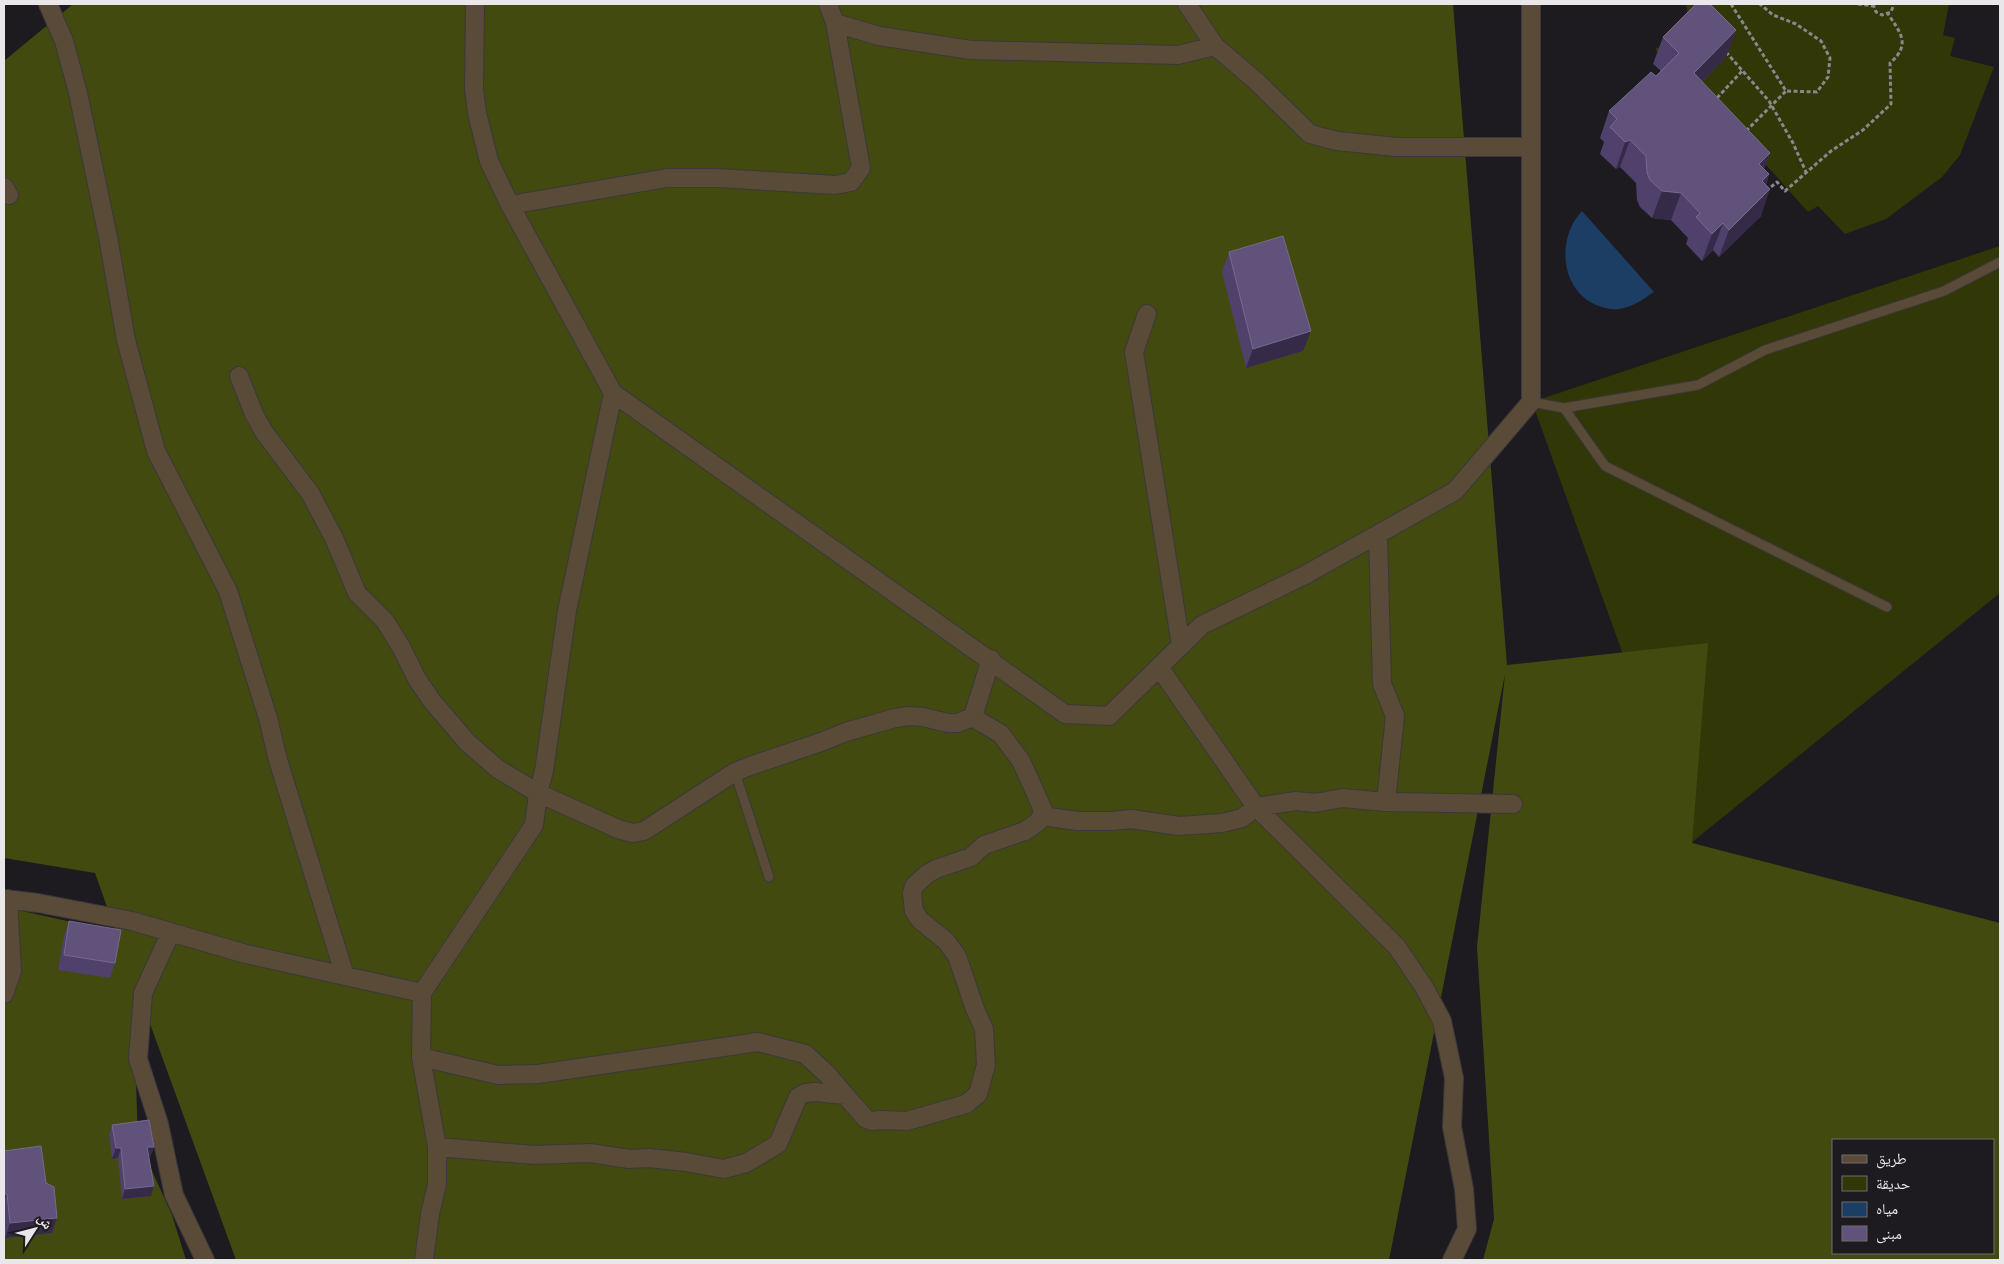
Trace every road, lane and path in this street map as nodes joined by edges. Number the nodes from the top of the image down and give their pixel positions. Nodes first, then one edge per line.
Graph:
1 (48, 4) edge
2 (475, 4) edge
3 (828, 4) edge
4 (1187, 4) edge
5 (1531, 4) edge
6 (1731, 4) edge
7 (1760, 4) edge
8 (1858, 4) edge
9 (1894, 4) edge
10 (1873, 5) edge
11 (1888, 14) junction
12 (835, 23) junction
13 (1216, 46) junction
14 (1724, 50) edge
15 (1743, 70) junction
16 (1786, 91) junction
17 (1717, 98) edge
18 (1771, 104) junction
19 (1744, 134) edge
20 (1531, 146) junction
21 (1806, 172) junction
22 (1762, 194) edge
23 (510, 205) junction
24 (2000, 262) edge
25 (1147, 314) dead end
26 (239, 376) dead end
27 (613, 393) junction
28 (1532, 402) junction
29 (1564, 408) junction
30 (1378, 535) junction
31 (1888, 607) dead end
32 (1182, 645) junction
33 (991, 660) junction
34 (1159, 667) junction
35 (972, 717) junction
36 (735, 772) junction
37 (538, 793) junction
38 (1386, 802) junction
39 (1513, 804) dead end
40 (1256, 807) junction
41 (1041, 816) junction
42 (768, 877) dead end
43 (6, 899) edge
44 (171, 932) junction
45 (345, 976) junction
46 (422, 993) junction
47 (4, 994) edge
48 (421, 1057) junction
49 (845, 1095) junction
50 (436, 1146) junction
51 (205, 1260) edge
52 (424, 1260) edge
53 (1452, 1260) edge

1 - 45 street
2 - 23 street
3 - 12 street
4 - 13 street
5 - 20 street
6 - 16 path
7 - 16 path
8 - 10 path
9 - 11 path
10 - 11 path
11 - 21 path
12 - 13 street
12 - 23 street
13 - 20 street
14 - 15 path
15 - 17 path
15 - 18 path
16 - 18 path
18 - 19 path
18 - 21 path
20 - 28 street
21 - 22 path
23 - 27 street
24 - 29 lane
25 - 32 street
26 - 37 street
27 - 33 street
27 - 37 street
28 - 29 lane
28 - 30 street
29 - 31 lane
30 - 32 street
30 - 38 street
32 - 34 street
33 - 34 street
33 - 35 street
34 - 40 street
35 - 36 street
35 - 41 street
36 - 37 street
36 - 42 lane
37 - 46 street
38 - 39 street
38 - 40 street
40 - 41 street
40 - 53 street
41 - 49 street
43 - 44 street
43 - 47 street
44 - 45 street
44 - 51 street
45 - 46 street
46 - 48 street
48 - 49 street
48 - 50 street
49 - 50 street
50 - 52 street

